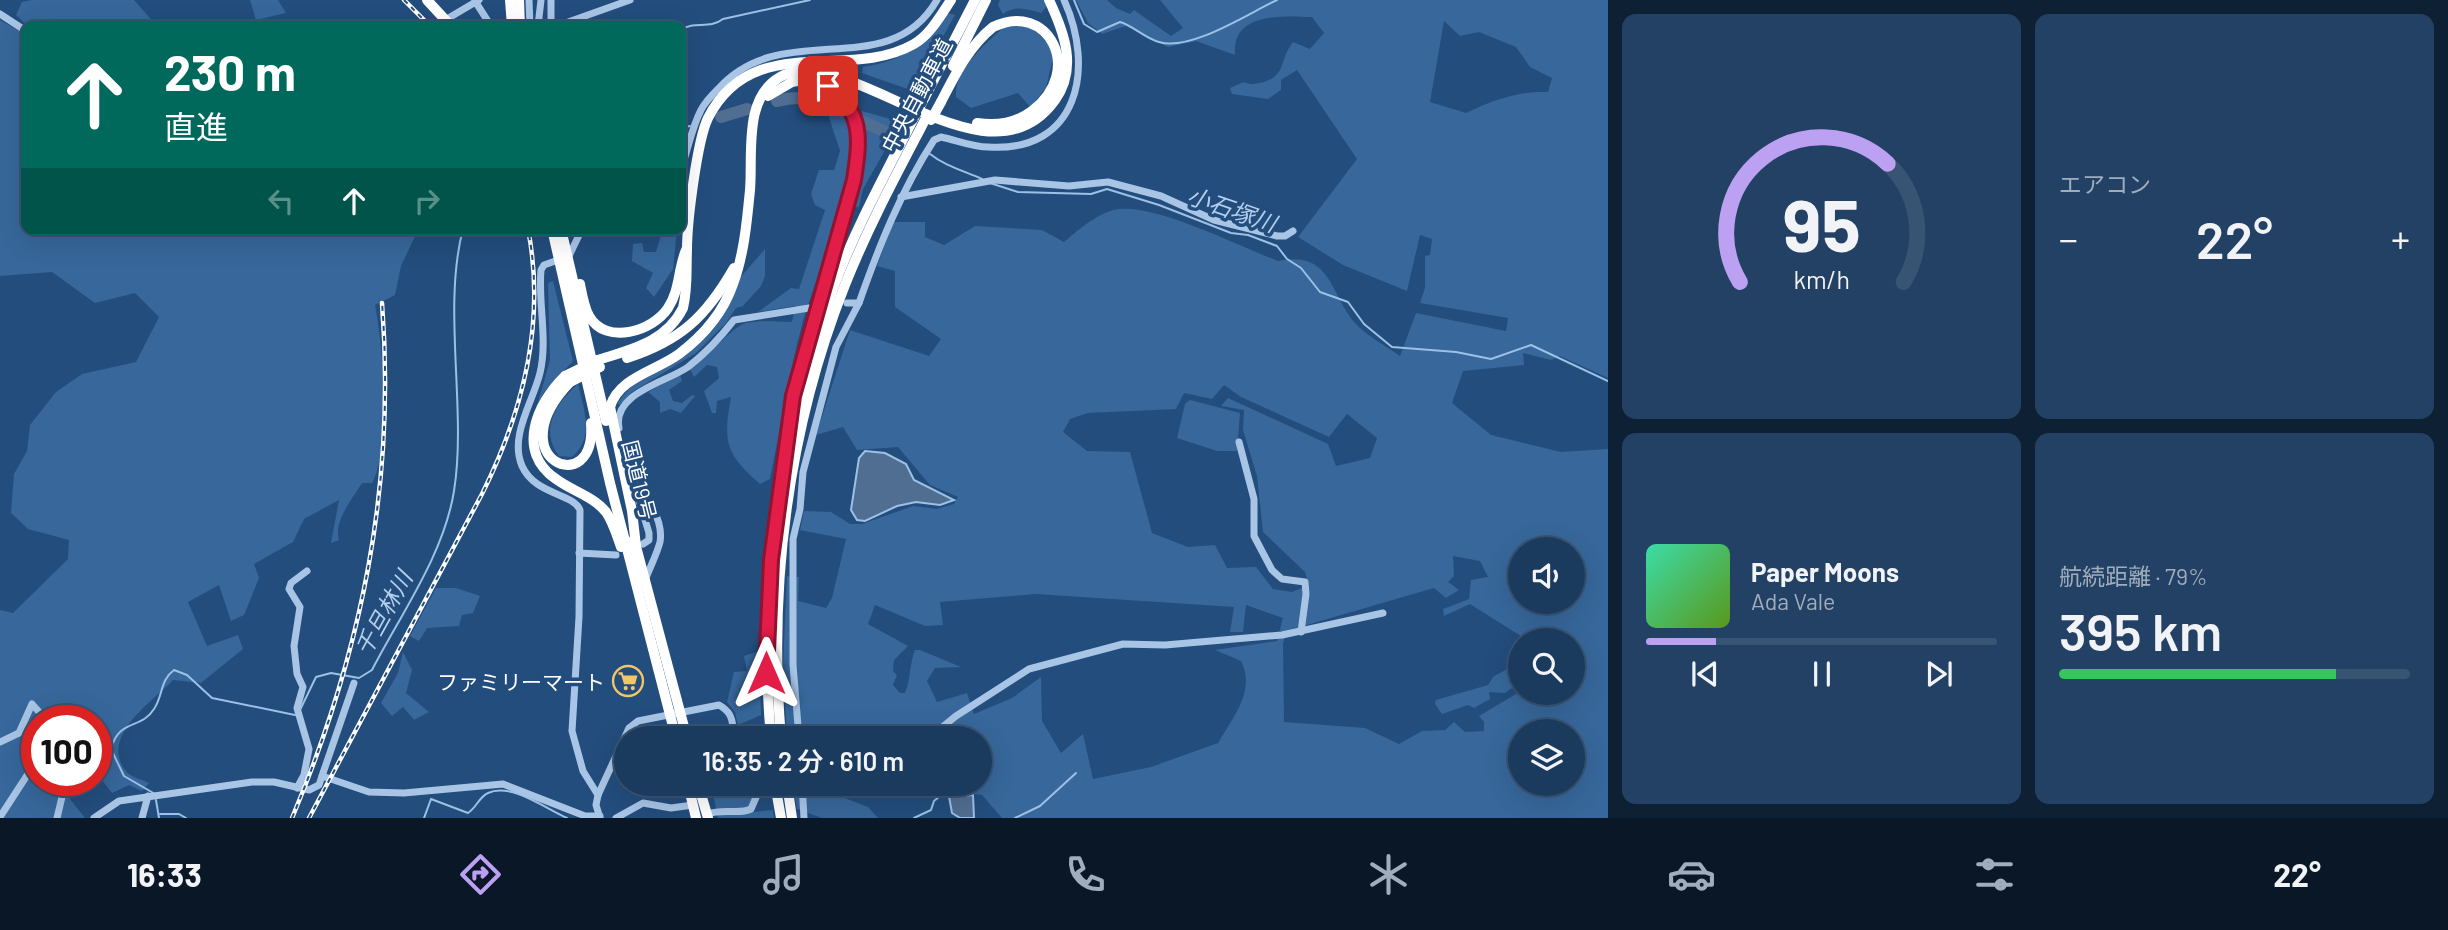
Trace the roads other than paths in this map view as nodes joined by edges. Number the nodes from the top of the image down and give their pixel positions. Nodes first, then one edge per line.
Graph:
1 (427, 0) edge
2 (510, 0) edge
3 (519, 0) edge
4 (529, 0) edge
5 (541, 0) edge
6 (551, 0) edge
7 (630, 0) edge
8 (937, 0) edge
9 (951, 0) edge
10 (975, 0) edge
11 (986, 0) edge
12 (1049, 0) edge
13 (1064, 0) edge
14 (477, 1) edge
15 (0, 14) edge
16 (441, 21) edge
17 (447, 21) edge
18 (488, 21) edge
19 (512, 21) edge
20 (520, 21) edge
21 (530, 21) edge
22 (539, 21) edge
23 (551, 21) edge
24 (571, 21) edge
25 (21, 28) edge
26 (795, 63) junction
27 (934, 100) junction
28 (924, 117) junction
29 (754, 123) junction
30 (686, 154) edge
31 (901, 197) junction
32 (1293, 231) dead end
33 (555, 235) edge
34 (567, 235) edge
35 (575, 235) edge
36 (578, 235) edge
37 (576, 239) junction
38 (687, 248) junction
39 (741, 253) junction
40 (565, 256) junction
41 (566, 292) junction
42 (847, 303) dead end
43 (859, 303) junction
44 (809, 308) dead end
45 (599, 363) junction
46 (567, 379) junction
47 (1239, 442) dead end
48 (788, 446) junction
49 (631, 478) junction
50 (639, 545) junction
51 (579, 554) junction
52 (616, 555) dead end
53 (307, 571) dead end
54 (645, 580) junction
55 (1383, 613) dead end
56 (649, 629) junction
57 (1301, 632) junction
58 (354, 683) dead end
59 (675, 713) junction
60 (676, 726) edge
61 (681, 726) edge
62 (732, 726) edge
63 (771, 726) edge
64 (781, 726) edge
65 (798, 726) edge
66 (944, 726) edge
67 (21, 729) edge
68 (0, 742) edge
69 (322, 776) junction
70 (21, 785) edge
71 (298, 788) junction
72 (598, 795) junction
73 (62, 796) edge
74 (149, 796) junction
75 (691, 796) edge
76 (700, 796) edge
77 (757, 796) edge
78 (777, 796) edge
79 (789, 796) edge
80 (803, 796) edge
81 (693, 805) junction
82 (0, 817) edge
83 (600, 817) edge
84 (704, 817) edge
85 (804, 817) edge
86 (57, 818) edge
87 (94, 818) edge
88 (142, 818) edge
89 (616, 818) edge
90 (781, 818) edge
91 (792, 818) edge

1 - 16 highway
2 - 19 highway
3 - 20 highway
4 - 21 street
5 - 22 street
6 - 23 street
7 - 24 street
8 - 30 street
9 - 26 highway
10 - 27 highway, 中央自動車道
11 - 27 highway, 中央自動車道
12 - 29 highway
13 - 31 street
14 - 17 street
14 - 18 street
15 - 25 street
26 - 27 highway
26 - 38 highway
27 - 28 highway, 中央自動車道
28 - 48 highway, 中央自動車道
28 - 64 highway, 中央自動車道
29 - 39 highway
29 - 48 highway
31 - 32 street
31 - 43 street
33 - 40 highway, 国道19号
34 - 40 highway
35 - 37 street
36 - 37 street
37 - 40 street
38 - 40 highway
38 - 45 highway
39 - 45 highway
39 - 50 highway
40 - 41 highway, 国道19号
40 - 50 highway, 国道19号
40 - 51 street
41 - 46 highway
41 - 56 highway, 国道19号
42 - 43 street
43 - 65 street
44 - 49 street
45 - 46 highway, bridge
46 - 56 highway
47 - 57 street
48 - 63 highway, 中央自動車道
49 - 50 street
49 - 54 street
50 - 54 highway, 国道19号
51 - 52 street
51 - 72 street
53 - 71 street
54 - 59 highway, 国道19号
55 - 57 street
56 - 59 highway, 国道19号
57 - 66 street
58 - 69 street
59 - 60 highway, 国道19号
59 - 61 highway, 国道19号
59 - 62 street
59 - 72 street
67 - 68 street
69 - 71 street
69 - 83 street
70 - 82 street
71 - 74 street
72 - 83 street
73 - 86 street
74 - 87 street
74 - 88 street
75 - 81 highway
76 - 84 highway
77 - 84 street
78 - 90 highway
79 - 91 highway
80 - 85 street
81 - 84 highway
81 - 89 street

